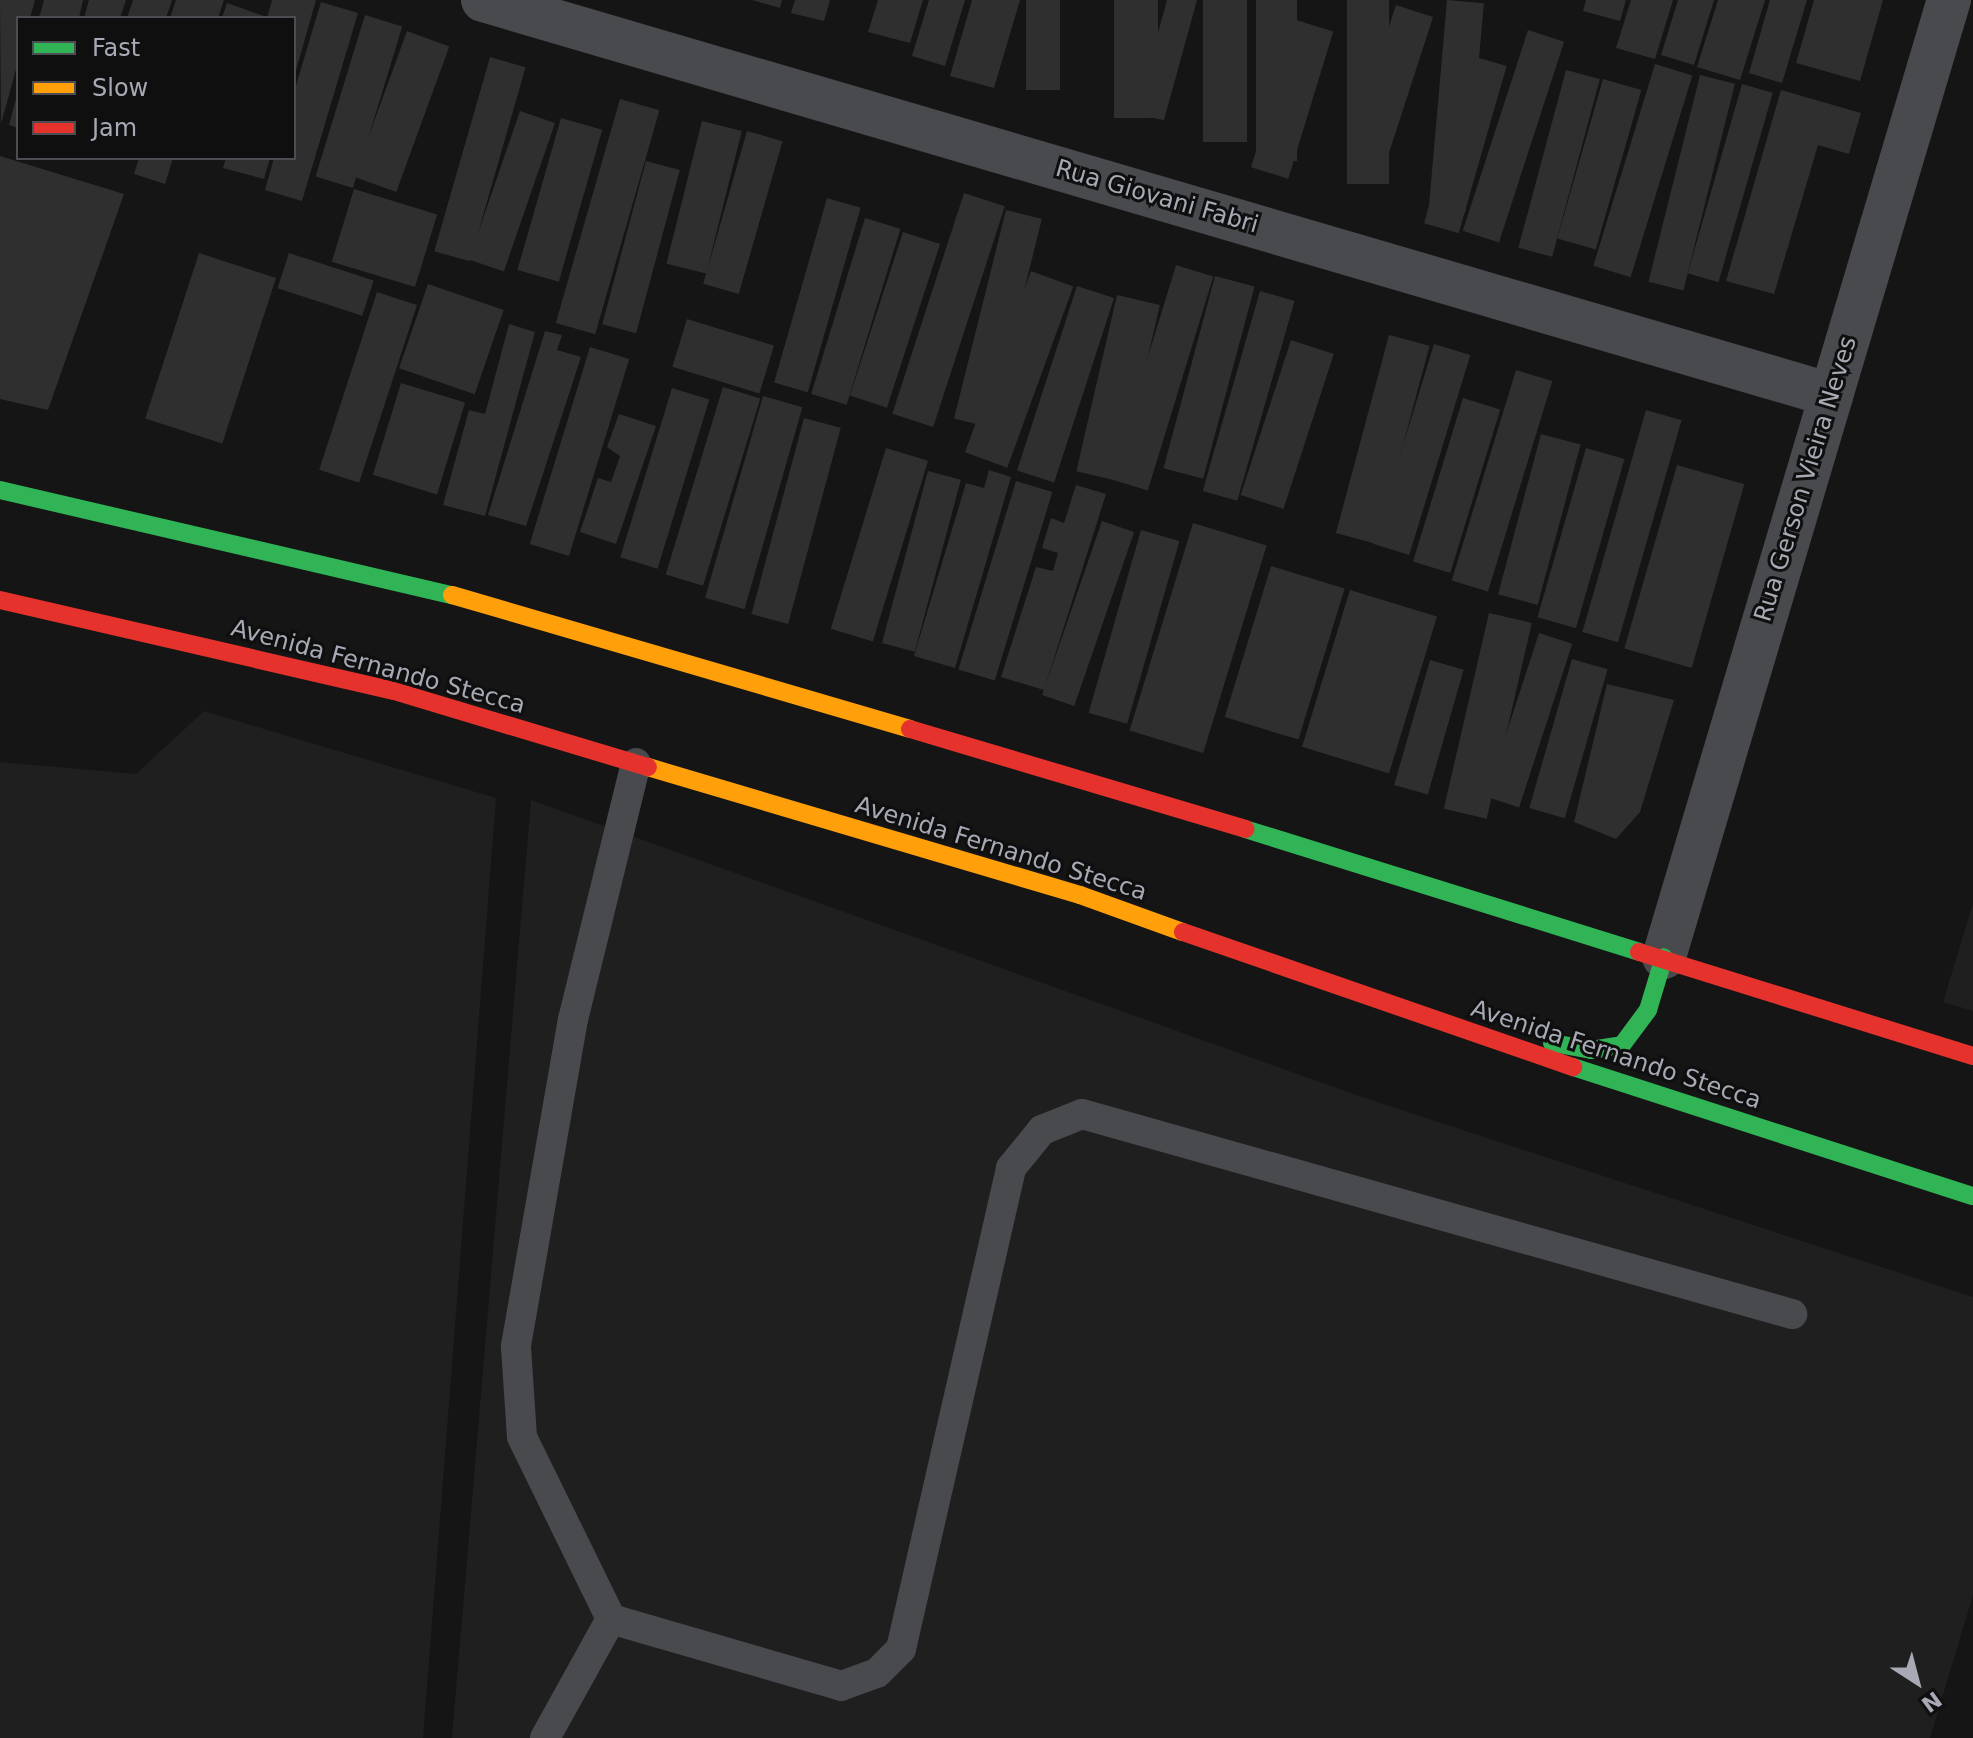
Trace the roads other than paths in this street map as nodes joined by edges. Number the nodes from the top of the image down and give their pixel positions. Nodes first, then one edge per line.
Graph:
1 (483, 0) edge
2 (1949, 0) edge
3 (1831, 395) junction
4 (0, 490) edge
5 (0, 600) edge
6 (636, 763) junction
7 (1664, 957) junction
8 (1412, 1015) junction
9 (1973, 1056) edge
10 (1973, 1196) edge
11 (1792, 1314) dead end
12 (611, 1619) junction
13 (545, 1738) edge

1 - 3 street, Rua Giovani Fabri
2 - 3 street, Rua Gerson Vieira Neves
3 - 7 street, Rua Gerson Vieira Neves
4 - 7 main road
5 - 6 main road, Avenida Fernando Stecca
6 - 8 main road, Avenida Fernando Stecca
6 - 12 lane
7 - 8 main road
7 - 9 main road
8 - 10 main road, Avenida Fernando Stecca
11 - 12 lane
12 - 13 lane

